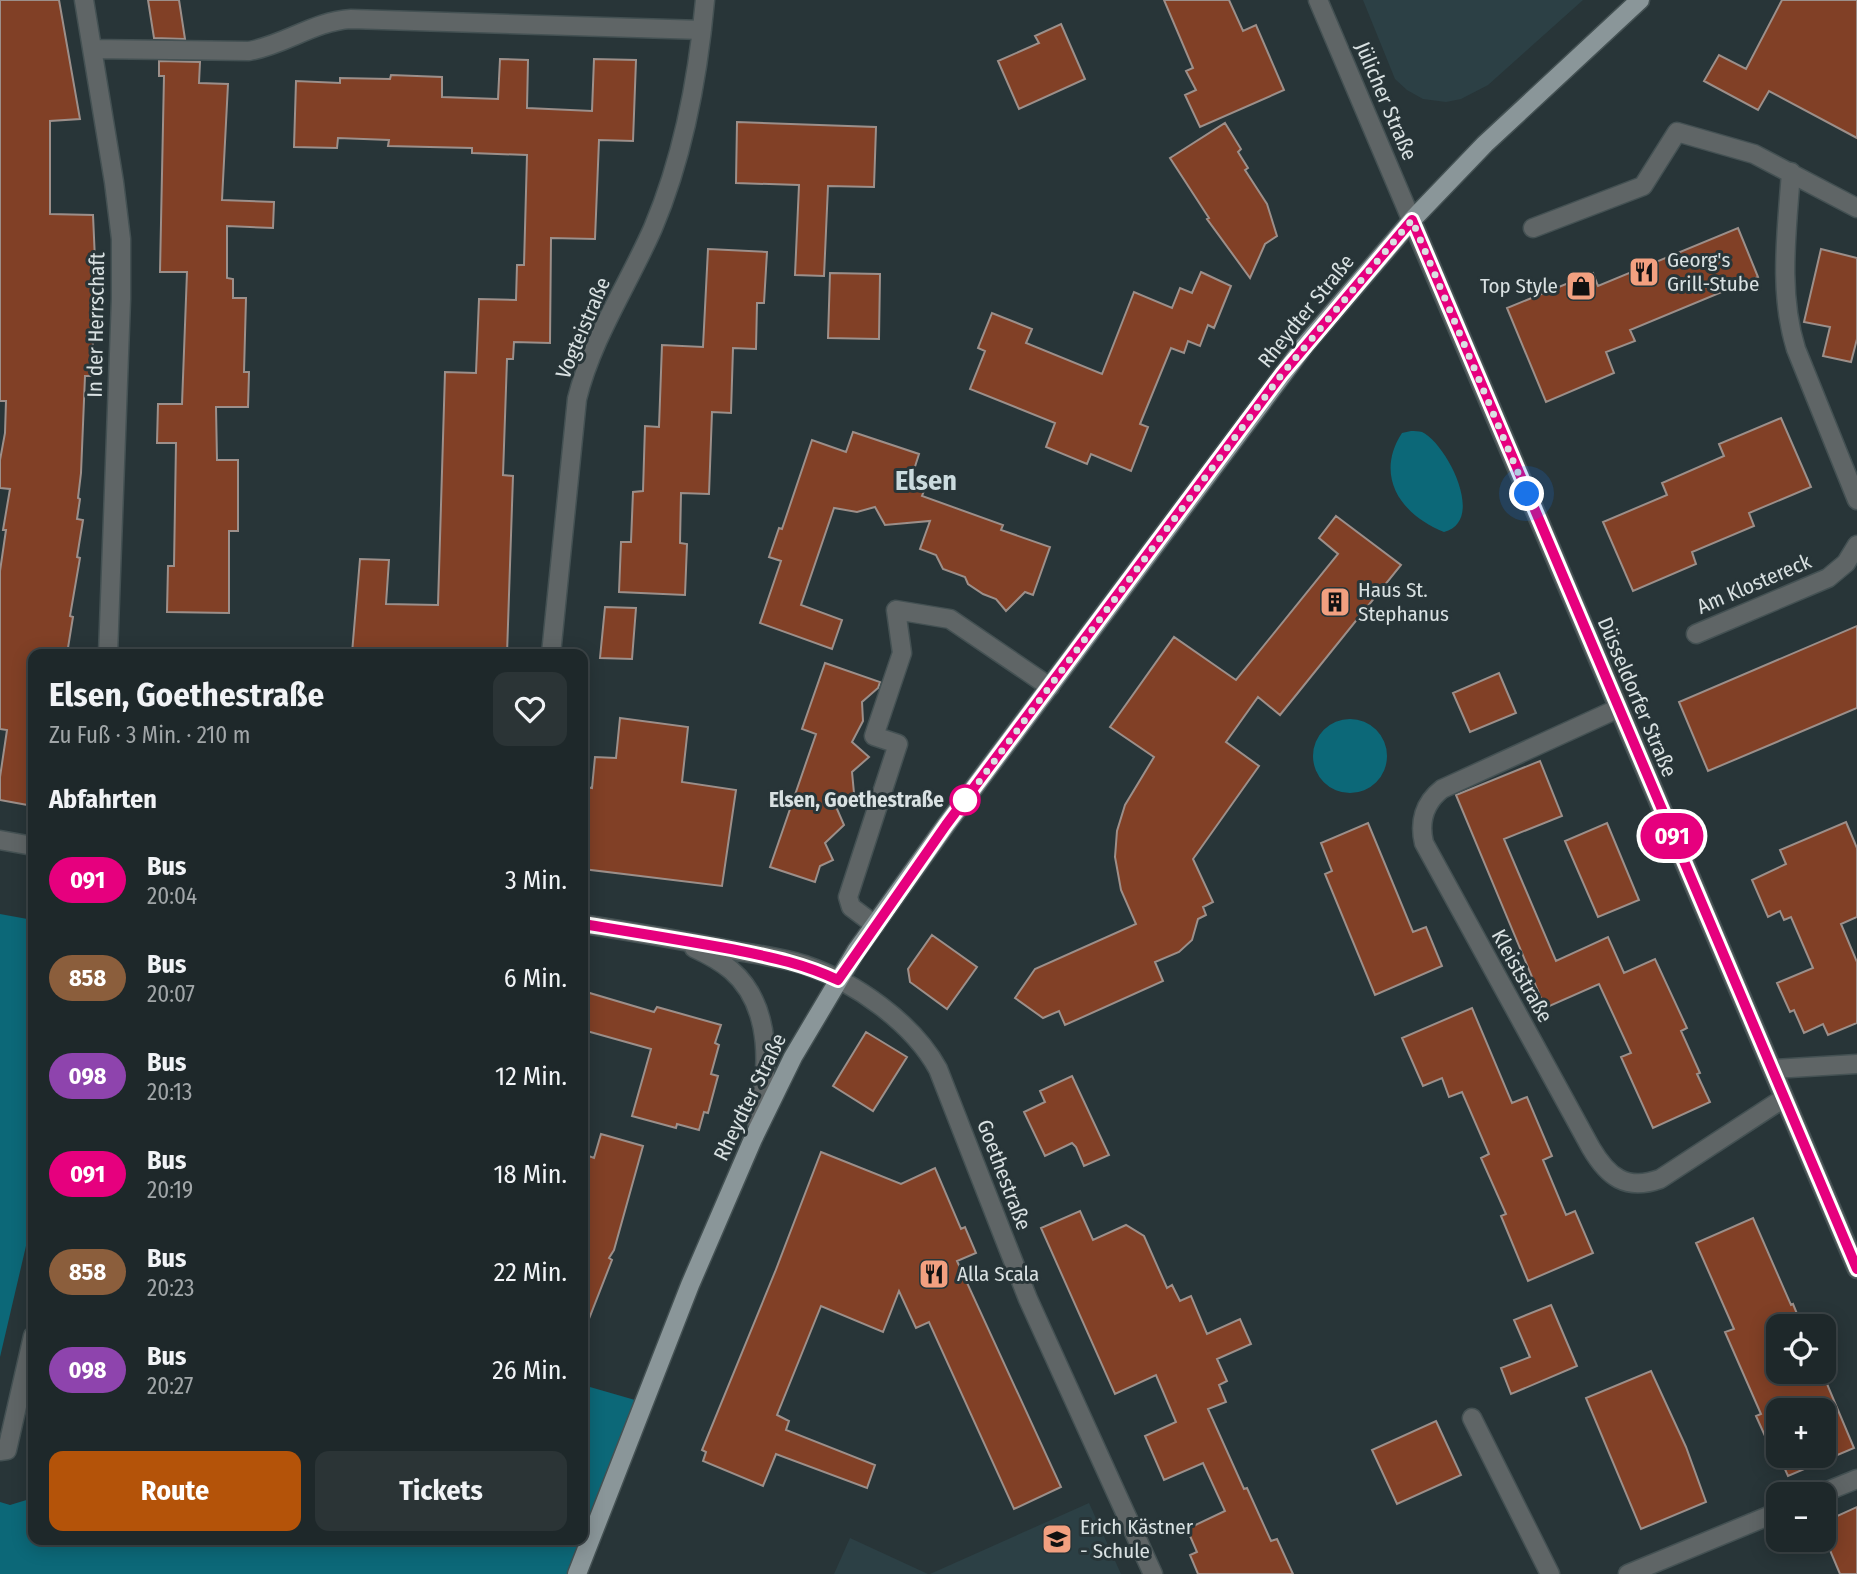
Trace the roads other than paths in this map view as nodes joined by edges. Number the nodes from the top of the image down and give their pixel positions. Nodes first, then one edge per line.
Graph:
1 (84, 0) edge
2 (705, 0) edge
3 (1318, 0) edge
4 (1640, 0) edge
5 (702, 30) junction
6 (92, 49) junction
7 (1791, 172) junction
8 (1857, 208) edge
9 (1412, 220) junction
10 (1533, 229) dead end
11 (1857, 500) edge
12 (1857, 545) edge
13 (1696, 634) dead end
14 (108, 649) edge
15 (551, 649) edge
16 (1050, 687) junction
17 (1617, 709) junction
18 (0, 841) edge
19 (28, 845) edge
20 (588, 925) edge
21 (875, 925) junction
22 (679, 939) junction
23 (838, 980) junction
24 (1857, 1064) edge
25 (1772, 1069) junction
26 (1784, 1098) junction
27 (753, 1139) junction
28 (1857, 1269) edge
29 (28, 1356) edge
30 (1472, 1418) dead end
31 (4, 1450) edge
32 (1857, 1479) edge
33 (1836, 1488) edge
34 (1766, 1517) edge
35 (577, 1574) edge
36 (1153, 1574) edge
37 (1550, 1574) edge
38 (1628, 1574) edge

1 - 6 street, In der Herrschaft
2 - 5 street, Vogteistraße
3 - 9 street, Jülicher Straße
4 - 9 main road, Rheydter Straße
5 - 6 street
5 - 15 street, Vogteistraße
6 - 14 street, In der Herrschaft
7 - 8 street
7 - 10 street
7 - 11 street
9 - 16 main road, Rheydter Straße
9 - 17 street, Düsseldorfer Straße
12 - 13 street, Am Klostereck
16 - 21 main road, Rheydter Straße
16 - 21 street
17 - 25 street, Düsseldorfer Straße
17 - 26 street, Kleiststraße
18 - 19 street
20 - 22 street, Goethestraße
21 - 23 main road, Rheydter Straße
22 - 23 street, Goethestraße
22 - 27 street
23 - 27 main road, Rheydter Straße
23 - 36 street, Goethestraße
24 - 25 street
25 - 26 street, Düsseldorfer Straße
26 - 28 street, Düsseldorfer Straße
27 - 35 main road, Rheydter Straße
29 - 31 street
30 - 37 street
32 - 33 street
34 - 38 street

